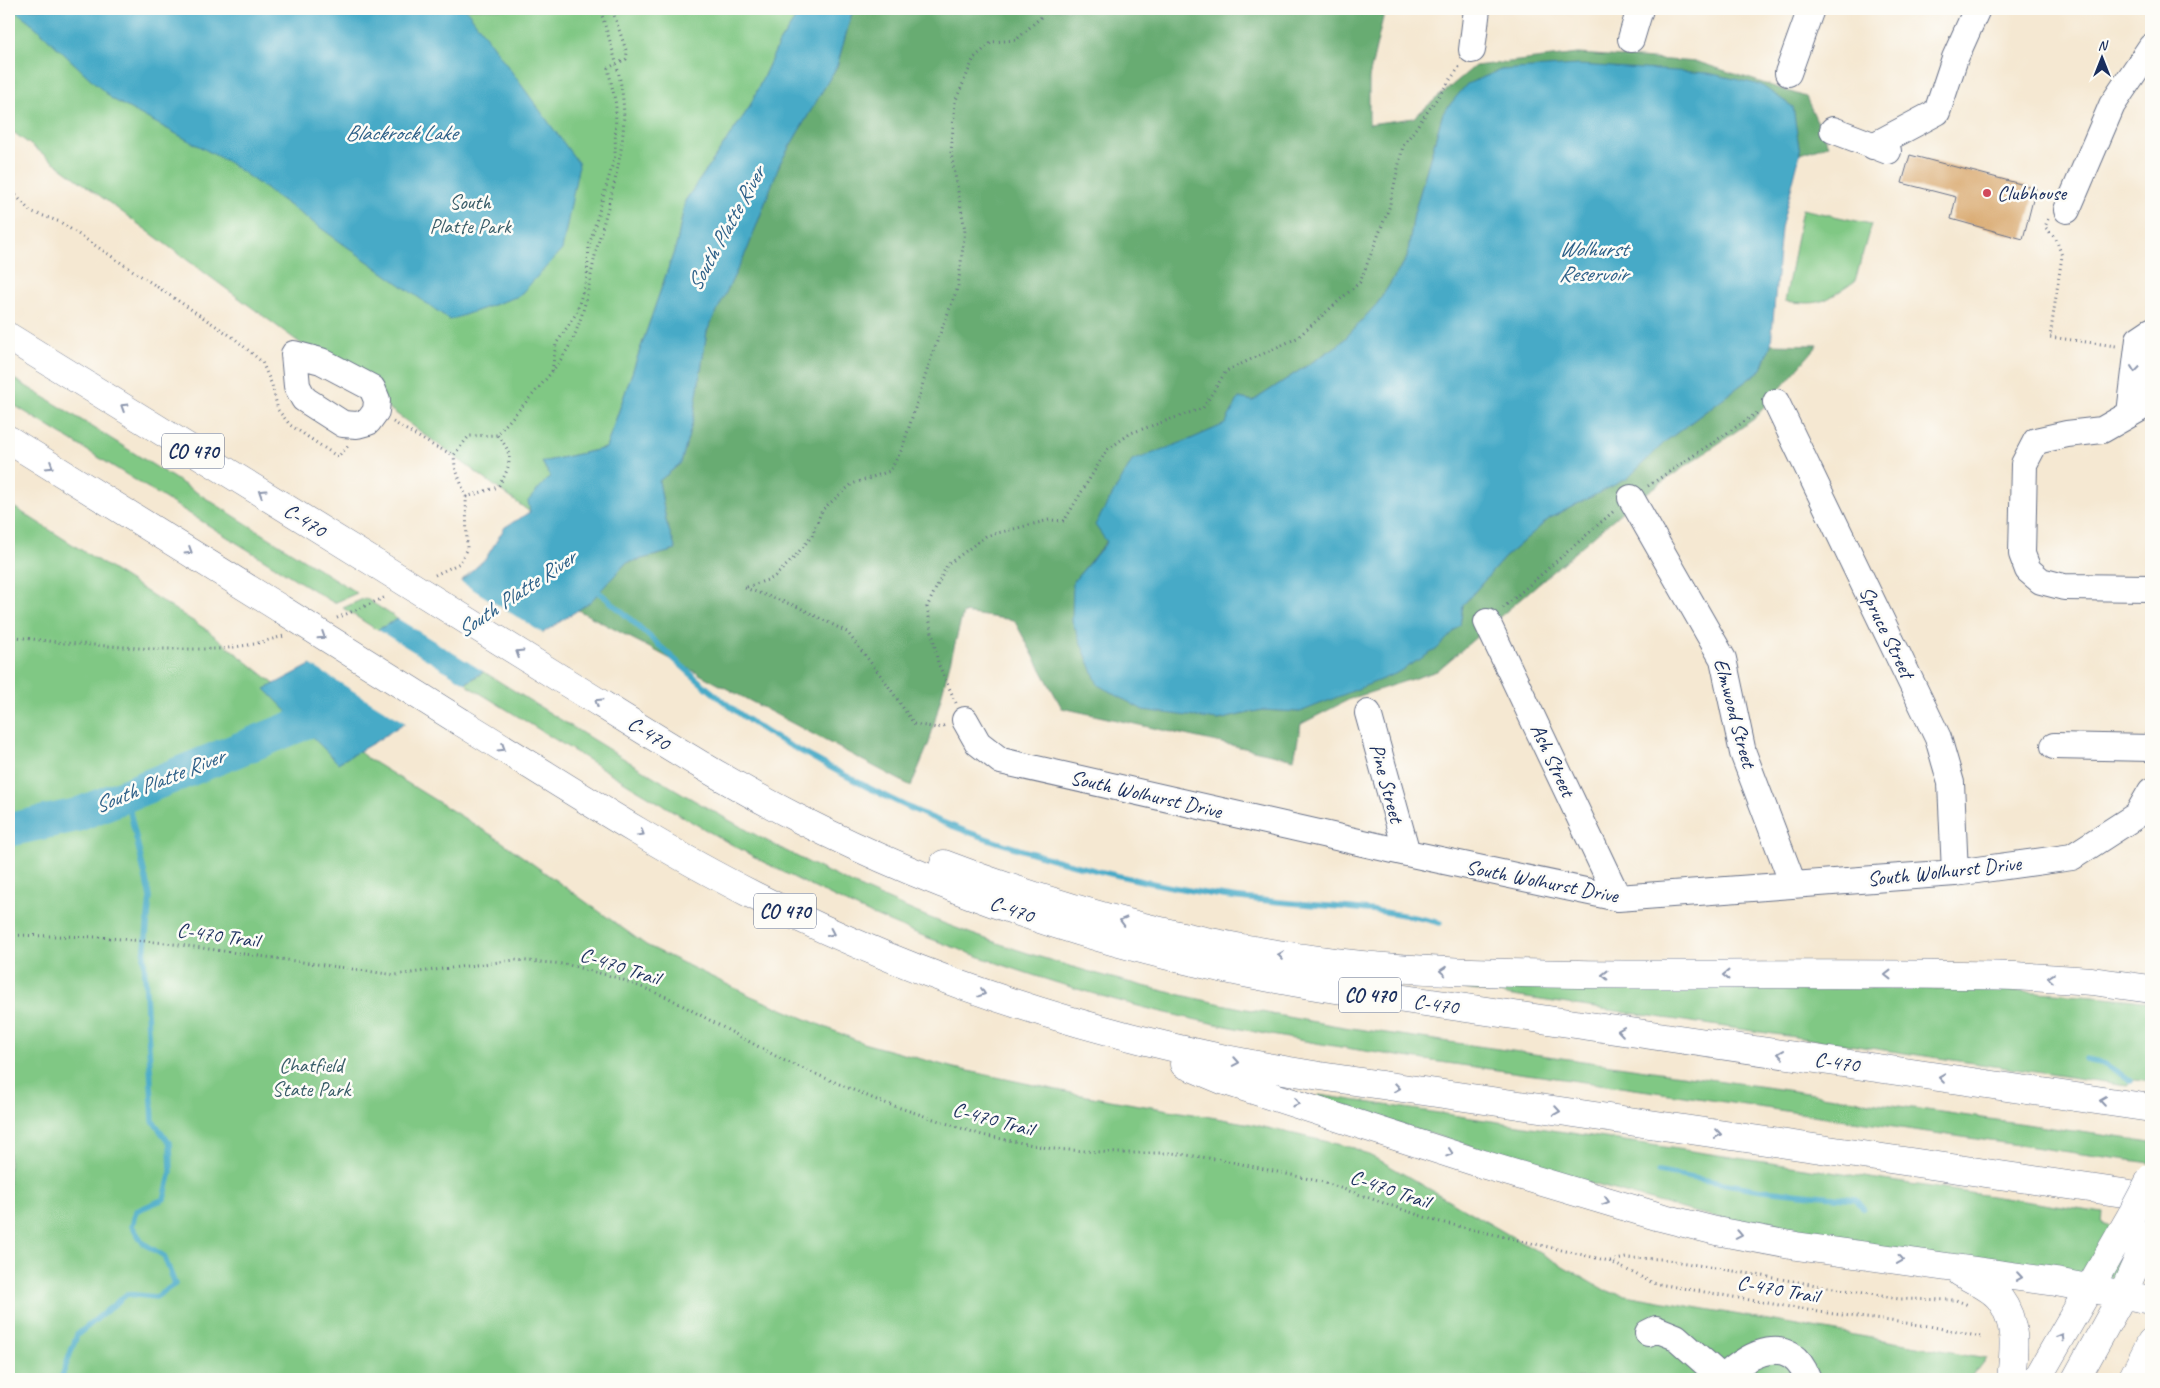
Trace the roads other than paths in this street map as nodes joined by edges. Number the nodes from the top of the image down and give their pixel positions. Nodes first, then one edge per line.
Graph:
1 (1477, 9) edge
2 (1640, 9) edge
3 (1811, 9) edge
4 (1977, 9) edge
5 (1631, 39) dead end
6 (2151, 46) edge
7 (1472, 50) road end
8 (1788, 72) dead end
9 (1833, 130) dead end
10 (2067, 210) road end
11 (9, 337) edge
12 (2144, 340) edge
13 (1776, 402) dead end
14 (2140, 408) edge
15 (9, 440) edge
16 (1632, 498) dead end
17 (2151, 588) edge
18 (1488, 622) dead end
19 (1368, 713) dead end
20 (964, 720) road end
21 (634, 724) junction
22 (2054, 746) dead end
23 (2151, 748) edge
24 (2151, 791) edge
25 (1407, 853) junction
26 (1955, 873) junction
27 (1793, 884) junction
28 (1618, 898) junction
29 (2150, 988) edge
30 (1138, 1039) junction
31 (2151, 1108) edge
32 (2151, 1178) edge
33 (2145, 1214) edge
34 (1954, 1268) junction
35 (2089, 1289) junction
36 (2122, 1296) junction
37 (2151, 1300) edge
38 (1648, 1333) dead end
39 (2151, 1342) edge
40 (1723, 1379) edge
41 (1808, 1379) edge
42 (2011, 1379) edge
43 (2037, 1379) edge
44 (2076, 1379) edge
45 (2132, 1379) edge

1 - 7 street
2 - 5 street
3 - 8 street
4 - 9 street
6 - 10 street
21 -> 11 highway, C-470 / CO 470, bridge
12 -> 14 street
13 - 26 street, Spruce Street
14 - 17 street
15 -> 30 highway, CO 470, bridge
16 - 27 street, Elmwood Street
18 - 28 street, Ash Street
19 - 25 street, Pine Street
20 - 25 street, South Wolhurst Drive
29 -> 21 highway
31 -> 21 highway, C-470 / CO 470
22 - 23 street
24 - 26 street, South Wolhurst Drive
25 - 28 street, South Wolhurst Drive
26 - 27 street, South Wolhurst Drive
27 - 28 street, South Wolhurst Drive
30 -> 33 highway, CO 470
30 -> 34 highway
32 - 33 highway, bridge
33 - 35 highway
33 - 36 highway
34 -> 35 highway
34 - 42 highway
35 - 36 highway
43 -> 35 highway
36 - 37 highway
36 - 44 highway
38 - 40 street
39 - 45 highway
40 - 41 street

